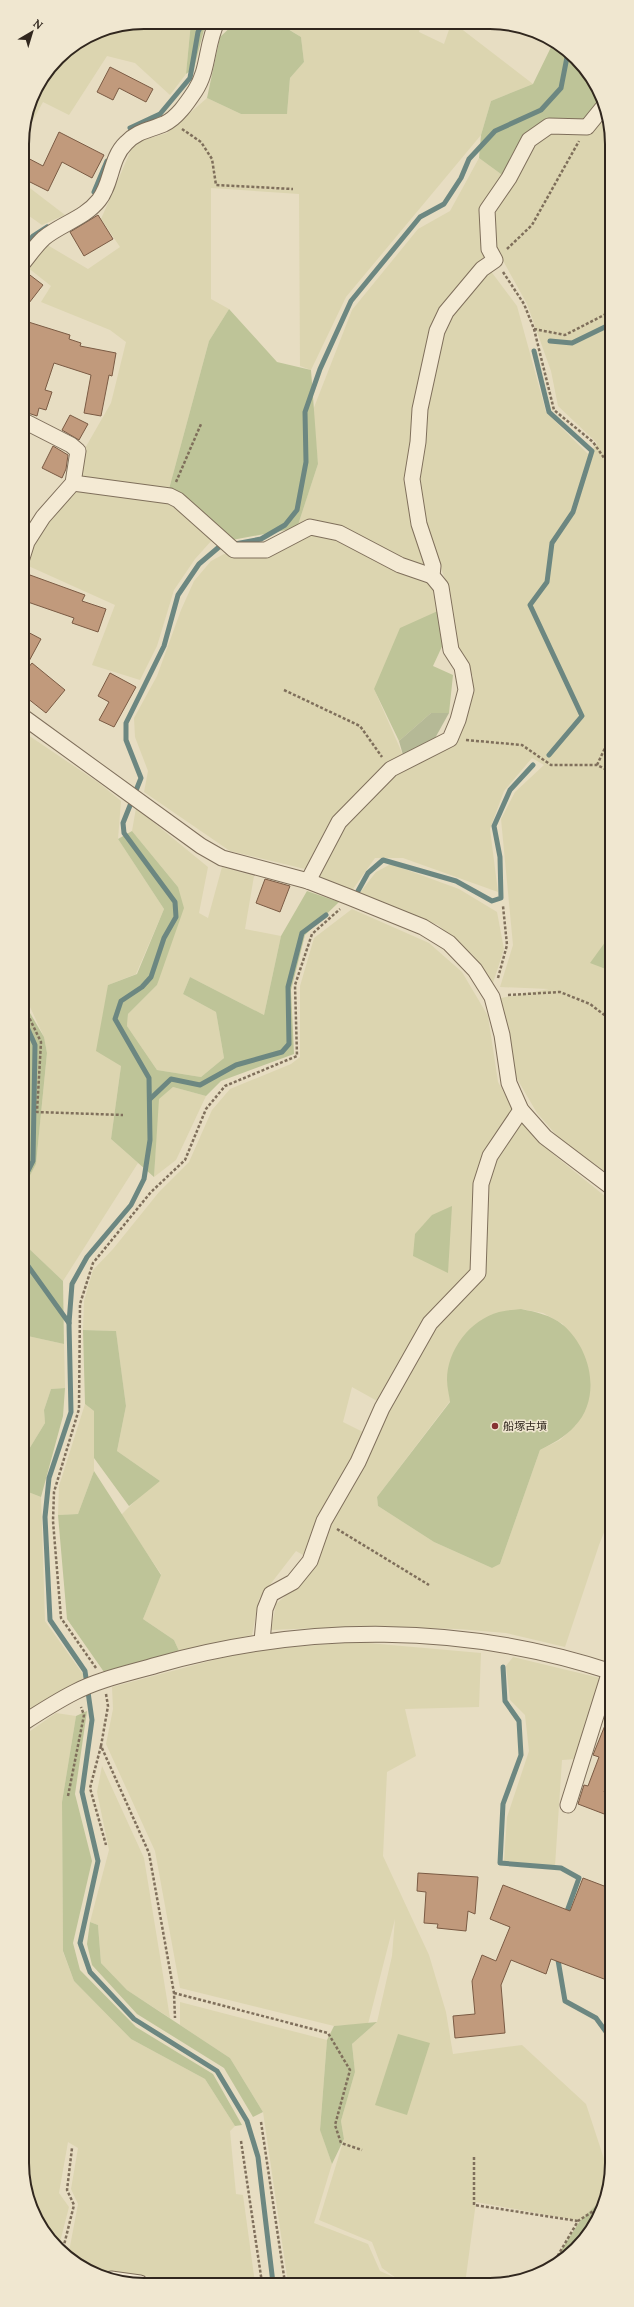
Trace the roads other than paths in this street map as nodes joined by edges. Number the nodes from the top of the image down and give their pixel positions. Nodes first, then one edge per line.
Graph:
1 (214, 29) edge
2 (600, 111) edge
3 (29, 256) edge
4 (29, 424) edge
5 (73, 482) junction
6 (29, 539) edge
7 (432, 576) junction
8 (29, 721) edge
9 (308, 881) junction
10 (521, 1110) junction
11 (605, 1182) edge
12 (262, 1641) junction
13 (605, 1669) edge
14 (605, 1690) edge
15 (29, 1720) edge
16 (568, 1805) dead end

1 - 3 street
2 - 7 street
4 - 5 street
5 - 6 street
5 - 7 street
7 - 9 street
8 - 9 street
9 - 10 street
10 - 11 street
10 - 12 street
12 - 13 street
12 - 15 street
14 - 16 street

